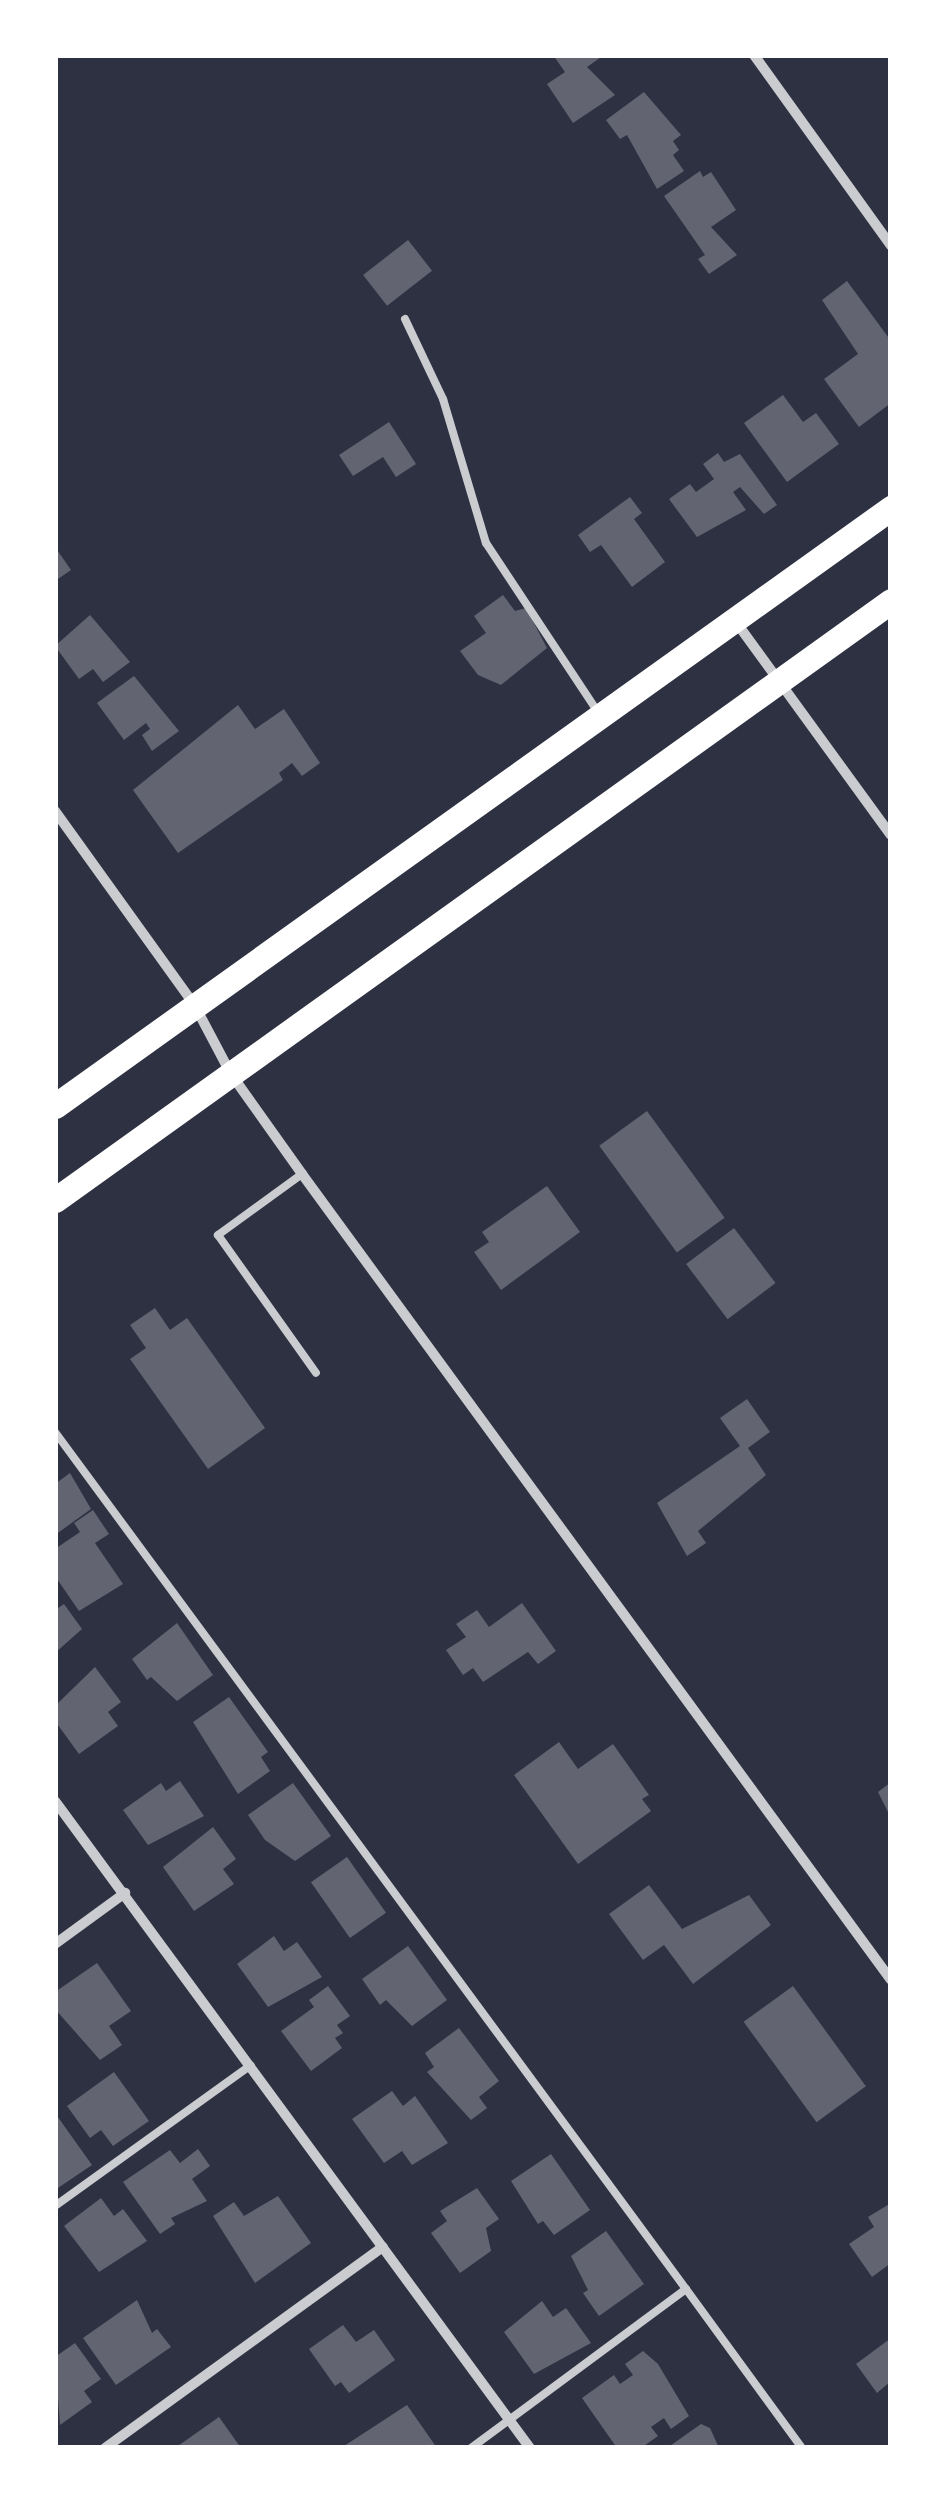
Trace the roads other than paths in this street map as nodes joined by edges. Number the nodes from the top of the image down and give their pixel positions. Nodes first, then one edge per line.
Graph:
1 (754, 55) edge
2 (891, 246) edge
3 (405, 320) dead end
4 (891, 508) edge
5 (891, 601) edge
6 (734, 620) junction
7 (779, 682) junction
8 (600, 716) junction
9 (55, 811) edge
10 (891, 835) edge
11 (196, 1006) junction
12 (231, 1074) junction
13 (55, 1106) edge
14 (302, 1174) junction
15 (55, 1200) edge
16 (316, 1373) dead end
17 (55, 1432) edge
18 (55, 1801) edge
19 (125, 1893) junction
20 (55, 1944) edge
21 (891, 1980) edge
22 (251, 2064) junction
23 (55, 2206) edge
24 (383, 2247) junction
25 (686, 2288) junction
26 (510, 2420) junction
27 (105, 2448) edge
28 (471, 2448) edge
29 (530, 2448) edge
30 (802, 2448) edge

1 - 2 street
3 - 8 lane
4 - 6 main road
5 - 7 main road
6 - 7 street
6 - 8 main road
7 - 10 street
7 - 12 main road
8 - 11 main road
9 - 11 street
11 - 12 street
11 - 13 main road
12 - 14 street
12 - 15 main road
14 - 16 lane
14 - 21 street
17 - 25 lane
18 - 19 street
19 - 20 street
19 - 22 street
22 - 23 lane
22 - 24 street
24 - 26 street
24 - 27 street
25 - 26 lane
25 - 30 lane
26 - 28 lane
26 - 29 street

